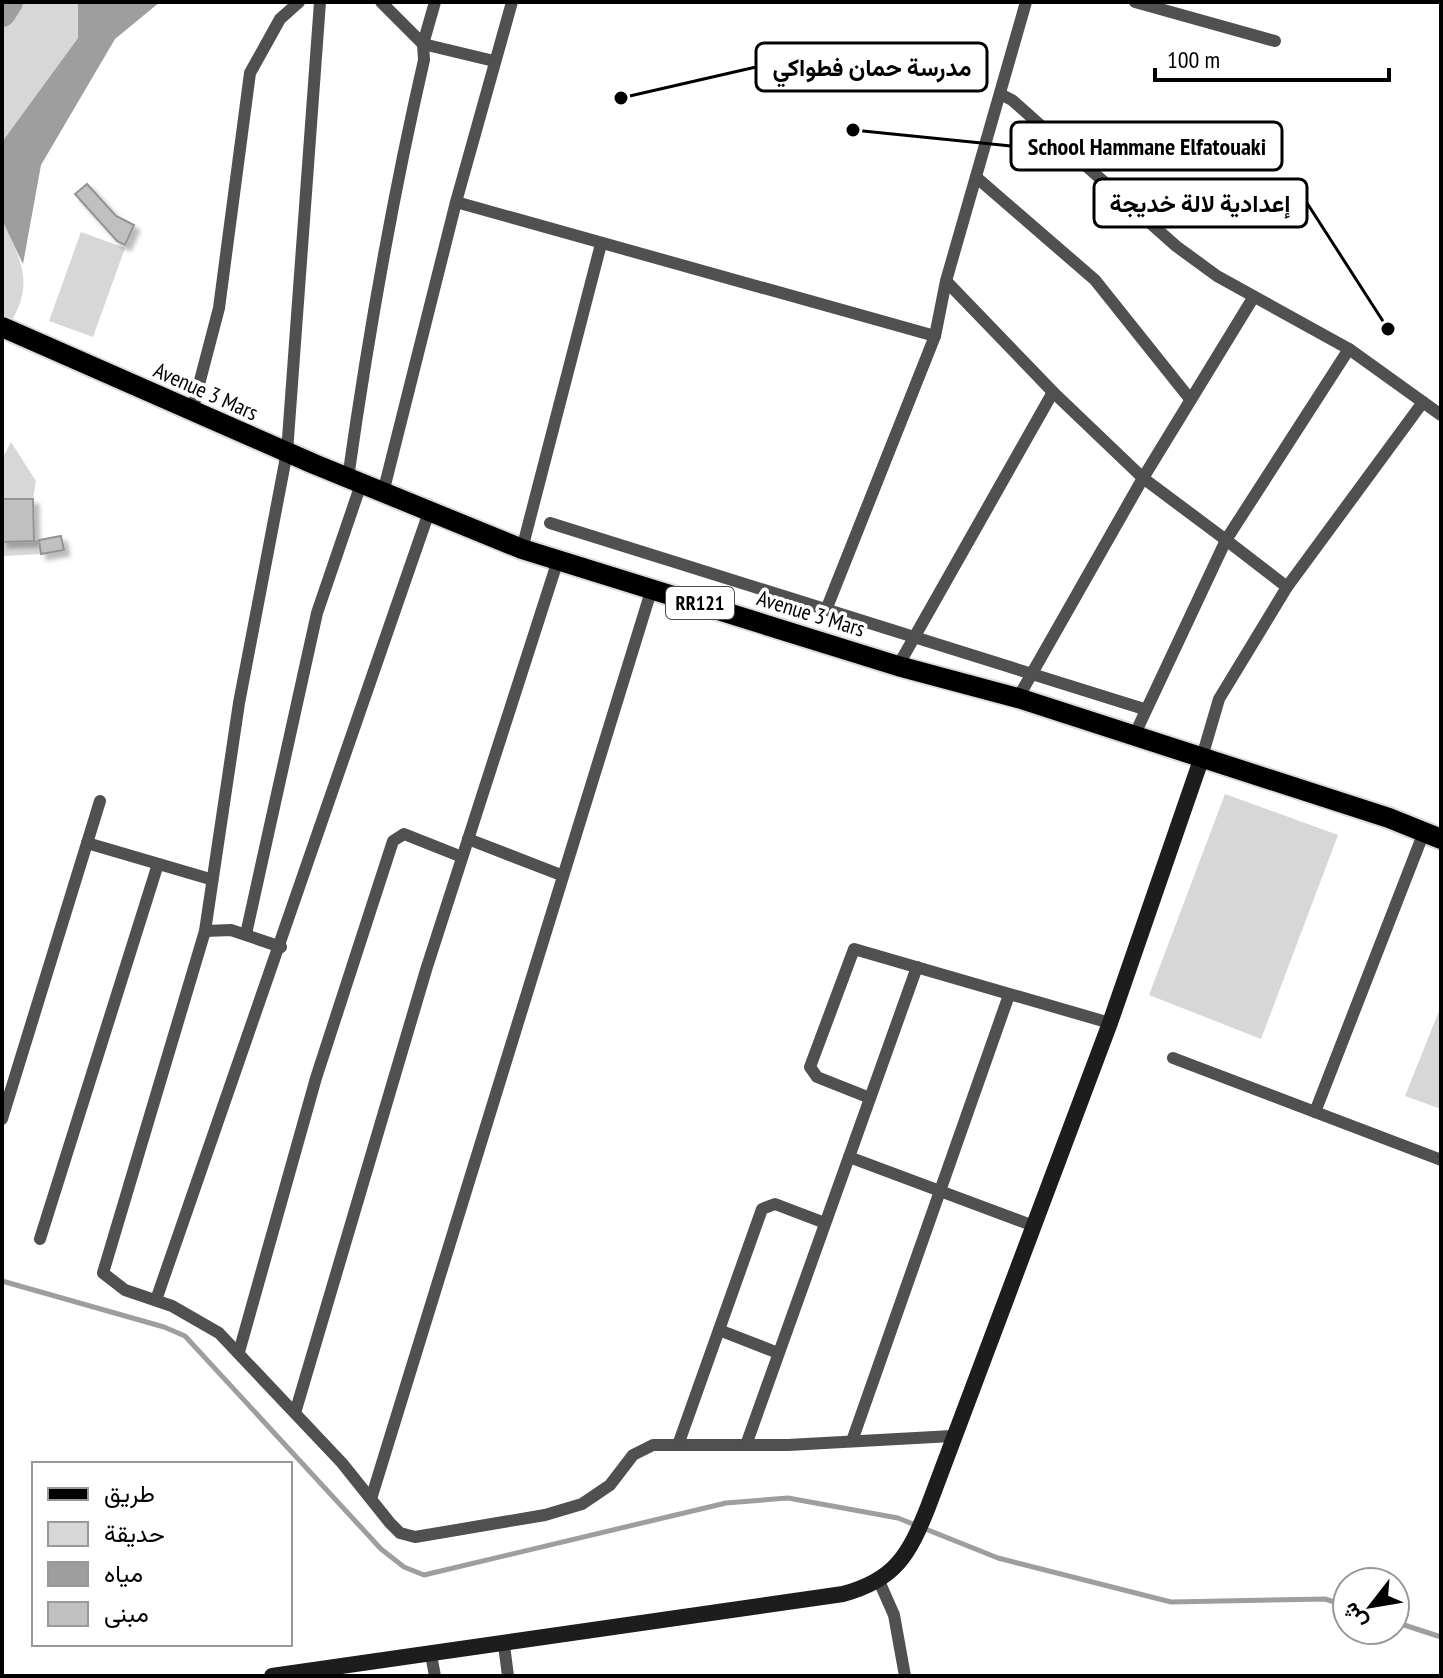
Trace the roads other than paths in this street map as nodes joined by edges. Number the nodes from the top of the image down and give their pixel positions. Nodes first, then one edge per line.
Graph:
1 (299, 2) edge
2 (320, 2) edge
3 (381, 2) edge
4 (435, 2) edge
5 (512, 2) edge
6 (1026, 2) edge
7 (1135, 2) edge
8 (1275, 41) dead end
9 (423, 44) junction
10 (494, 61) junction
11 (1000, 94) junction
12 (976, 177) junction
13 (456, 202) junction
14 (601, 244) junction
15 (946, 281) junction
16 (1253, 298) junction
17 (2, 327) edge
18 (935, 336) junction
19 (1349, 349) junction
20 (1053, 392) junction
21 (1190, 399) junction
22 (1423, 402) junction
23 (192, 411) junction
24 (1441, 415) edge
25 (287, 452) junction
26 (1143, 478) junction
27 (355, 481) junction
28 (383, 493) junction
29 (429, 512) junction
30 (550, 523) dead end
31 (1226, 540) junction
32 (522, 549) junction
33 (558, 560) junction
34 (1287, 587) junction
35 (652, 588) junction
36 (826, 610) junction
37 (916, 637) junction
38 (898, 666) junction
39 (1030, 672) junction
40 (1018, 698) junction
41 (1144, 709) junction
42 (1134, 736) junction
43 (1202, 757) junction
44 (100, 801) dead end
45 (1433, 836) edge
46 (468, 839) junction
47 (87, 843) junction
48 (462, 857) junction
49 (158, 864) junction
50 (561, 875) junction
51 (210, 879) junction
52 (205, 931) junction
53 (246, 934) junction
54 (281, 947) junction
55 (917, 967) junction
56 (1009, 995) junction
57 (1110, 1023) junction
58 (1173, 1058) dead end
59 (870, 1098) junction
60 (1315, 1112) junction
61 (2, 1119) edge
62 (849, 1157) junction
63 (1441, 1160) edge
64 (939, 1193) junction
65 (825, 1223) junction
66 (1034, 1226) junction
67 (40, 1239) dead end
68 (156, 1300) junction
69 (719, 1330) junction
70 (239, 1352) junction
71 (778, 1353) junction
72 (295, 1413) junction
73 (952, 1436) junction
74 (852, 1441) junction
75 (678, 1445) junction
76 (746, 1445) junction
77 (371, 1499) junction
78 (879, 1581) junction
79 (504, 1645) junction
80 (431, 1655) junction
81 (375, 1670) edge
82 (276, 1676) edge
83 (435, 1676) edge
84 (508, 1676) edge
85 (905, 1676) edge

1 - 23 street
2 - 25 street
3 - 9 street
4 - 9 street
5 - 10 street
6 - 11 street
7 - 8 street
9 - 10 street
9 - 27 street
10 - 13 street
11 - 12 street
11 - 16 street
12 - 15 street
12 - 21 street
13 - 14 street
13 - 28 street
14 - 18 street
14 - 32 street
15 - 18 street
15 - 20 street
16 - 19 street
16 - 21 street
17 - 23 main road, Avenue 3 Mars / RR121
18 - 36 street
19 - 22 street
19 - 31 street
20 - 26 street
20 - 37 street
21 - 26 street
22 - 24 street
22 - 34 street
23 - 25 main road, Avenue 3 Mars / RR121
25 - 27 main road, Avenue 3 Mars / RR121
25 - 51 street
26 - 31 street
26 - 39 street
27 - 28 main road, Avenue 3 Mars / RR121
27 - 53 street
28 - 29 main road, Avenue 3 Mars / RR121
29 - 32 main road, Avenue 3 Mars / RR121
29 - 54 street
30 - 36 street
31 - 34 street
31 - 41 street
32 - 33 main road, Avenue 3 Mars / RR121
33 - 35 main road, Avenue 3 Mars / RR121
33 - 46 street
34 - 43 street
35 - 38 main road, Avenue 3 Mars / RR121
35 - 50 street
36 - 37 street
37 - 38 street
37 - 39 street
38 - 40 main road, Avenue 3 Mars / RR121
39 - 40 street
39 - 41 street
40 - 42 main road, Avenue 3 Mars / RR121
41 - 42 street
42 - 43 main road, Avenue 3 Mars / RR121
43 - 45 main road, Avenue 3 Mars / RR121
43 - 57 street
44 - 47 street
45 - 60 street
46 - 48 street
46 - 50 street
47 - 49 street
47 - 61 street
48 - 70 street
48 - 72 street
49 - 51 street
49 - 67 street
50 - 77 street
51 - 52 street
52 - 53 street
52 - 68 street
53 - 54 street
54 - 68 street
55 - 56 street
55 - 59 street
55 - 59 street
56 - 57 street
56 - 64 street
57 - 66 street
58 - 60 street
59 - 62 street
60 - 63 street
62 - 64 street
62 - 65 street
64 - 66 street
64 - 74 street
65 - 69 street
65 - 71 street
66 - 73 street
68 - 70 street
69 - 71 street
69 - 75 street
70 - 72 street
71 - 76 street
72 - 77 street
73 - 74 street
73 - 78 street
74 - 76 street
75 - 76 street
75 - 77 street
78 - 79 street
78 - 85 street
79 - 80 street
79 - 84 street
80 - 81 street
80 - 83 street
81 - 82 street

